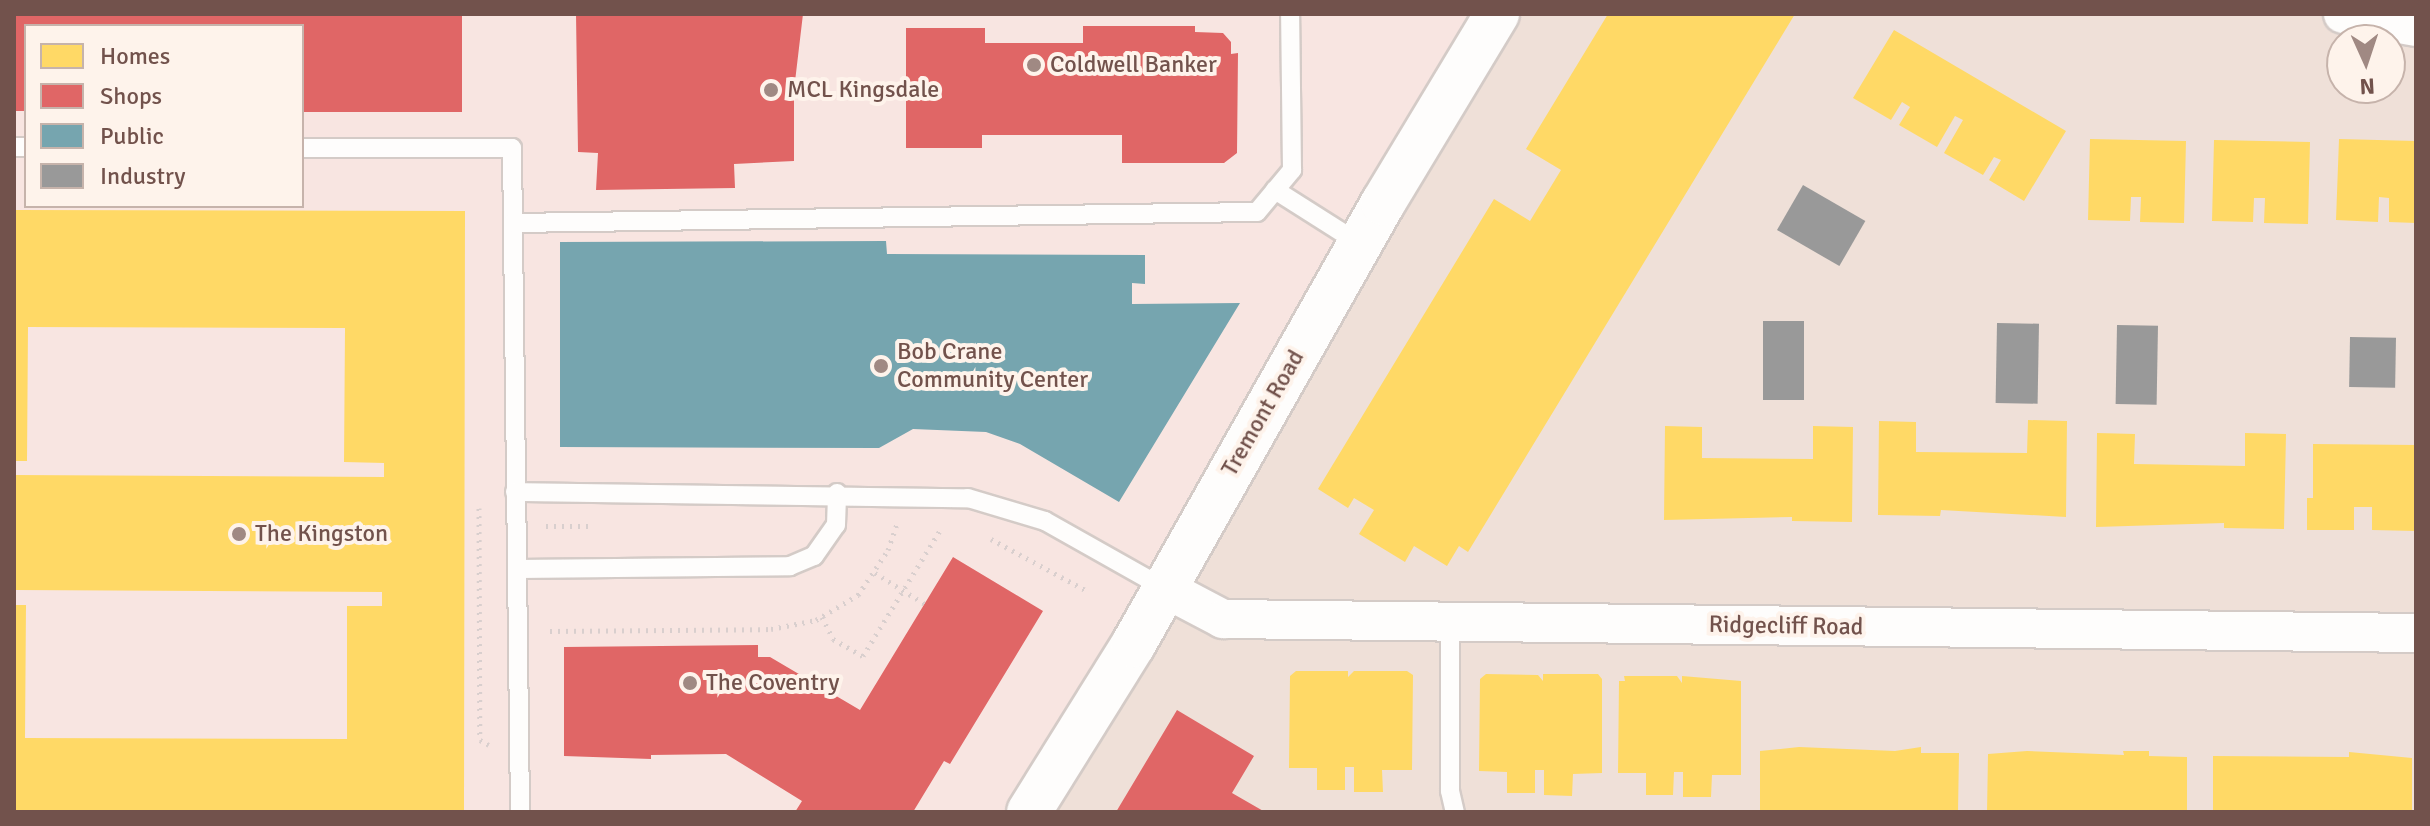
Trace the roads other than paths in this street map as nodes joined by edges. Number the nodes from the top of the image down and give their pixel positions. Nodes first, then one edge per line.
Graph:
1 (1290, 14) edge
2 (1497, 14) edge
3 (2343, 14) edge
4 (2416, 27) edge
5 (304, 148) edge
6 (1275, 190) junction
7 (513, 223) junction
8 (1360, 244) junction
9 (515, 492) junction
10 (837, 493) junction
11 (518, 569) junction
12 (1164, 588) junction
13 (1450, 622) junction
14 (2416, 633) edge
15 (520, 812) edge
16 (1029, 812) edge
17 (1455, 812) edge

1 - 6 lane
2 - 8 main road, Tremont Road
3 - 4 street
5 - 7 lane
6 - 7 lane
6 - 8 lane
7 - 9 lane
8 - 12 main road, Tremont Road
9 - 10 lane
9 - 11 lane
10 - 11 lane
10 - 12 lane
11 - 15 lane
12 - 13 street, Ridgecliff Road
12 - 16 main road, Tremont Road
13 - 14 street, Ridgecliff Road
13 - 17 lane

